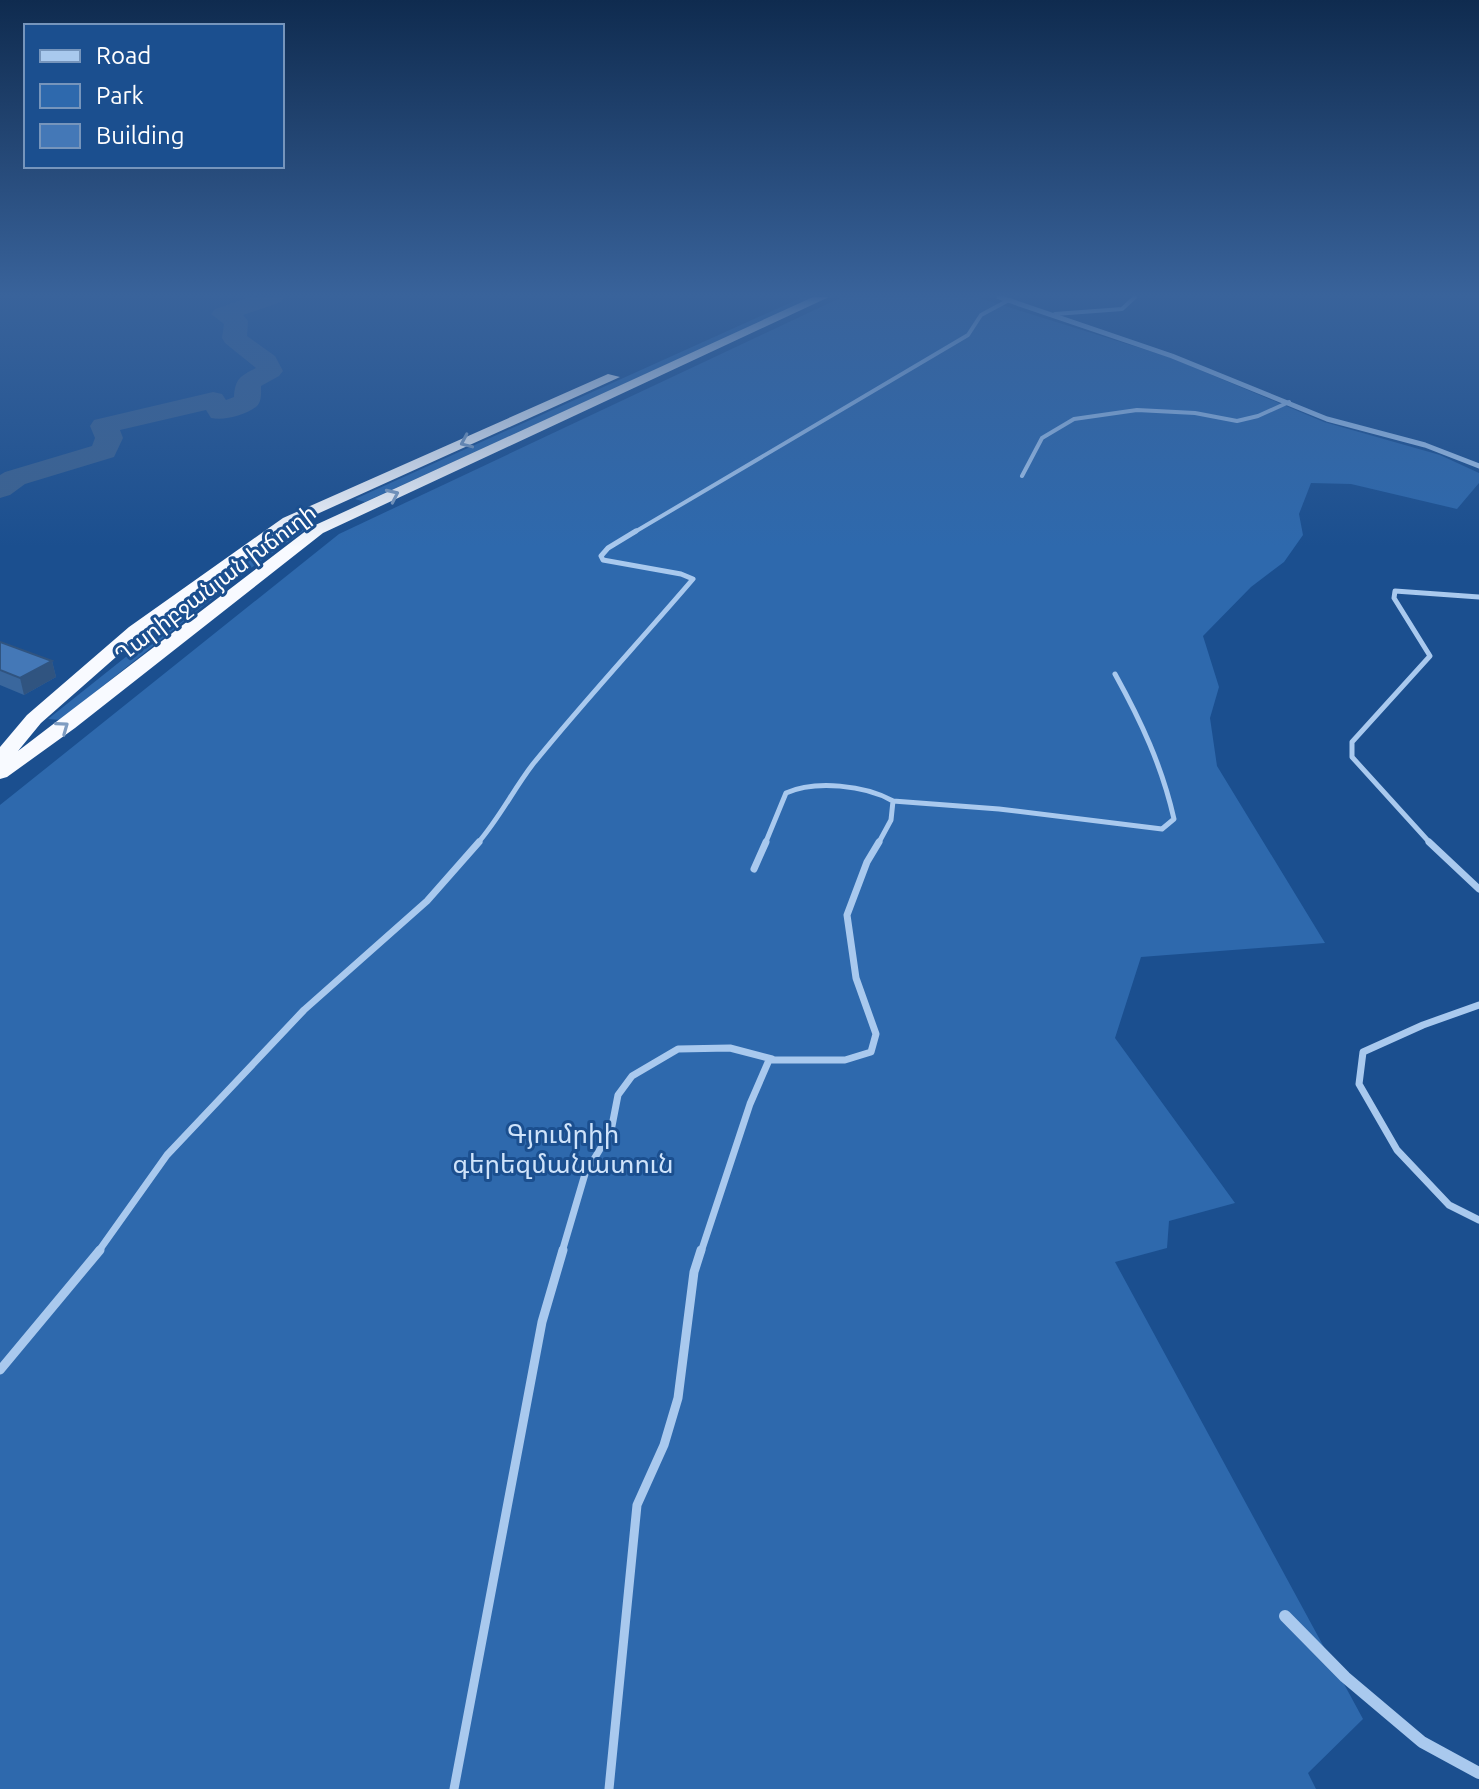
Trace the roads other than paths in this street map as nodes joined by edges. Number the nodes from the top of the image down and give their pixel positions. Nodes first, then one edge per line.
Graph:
1 (605, 380) edge
2 (642, 380) edge
3 (892, 380) edge
4 (1234, 380) edge
5 (1289, 402) junction
6 (1479, 466) edge
7 (1022, 476) dead end
8 (289, 521) junction
9 (322, 528) junction
10 (1479, 597) edge
11 (1115, 674) dead end
12 (0, 760) edge
13 (0, 773) edge
14 (893, 801) junction
15 (754, 869) dead end
16 (1479, 889) edge
17 (1479, 1005) edge
18 (775, 1060) junction
19 (1479, 1220) edge
20 (0, 1370) edge
21 (1285, 1616) dead end
22 (1479, 1773) edge
23 (454, 1789) edge
24 (609, 1789) edge

1 -> 8 highway, Ղարիբջանյան խճուղի
9 -> 2 highway, Ղարիբջանյան խճուղի
3 - 20 lane
4 - 5 street
5 - 6 street
5 - 7 lane
8 - 9 highway
8 - 12 highway, Ղարիբջանյան խճուղի
13 -> 9 highway, Ղարիբջանյան խճուղի
10 - 16 lane
11 - 14 lane
14 - 15 lane
14 - 18 lane
17 - 19 lane
18 - 23 lane
18 - 24 lane
21 - 22 street

